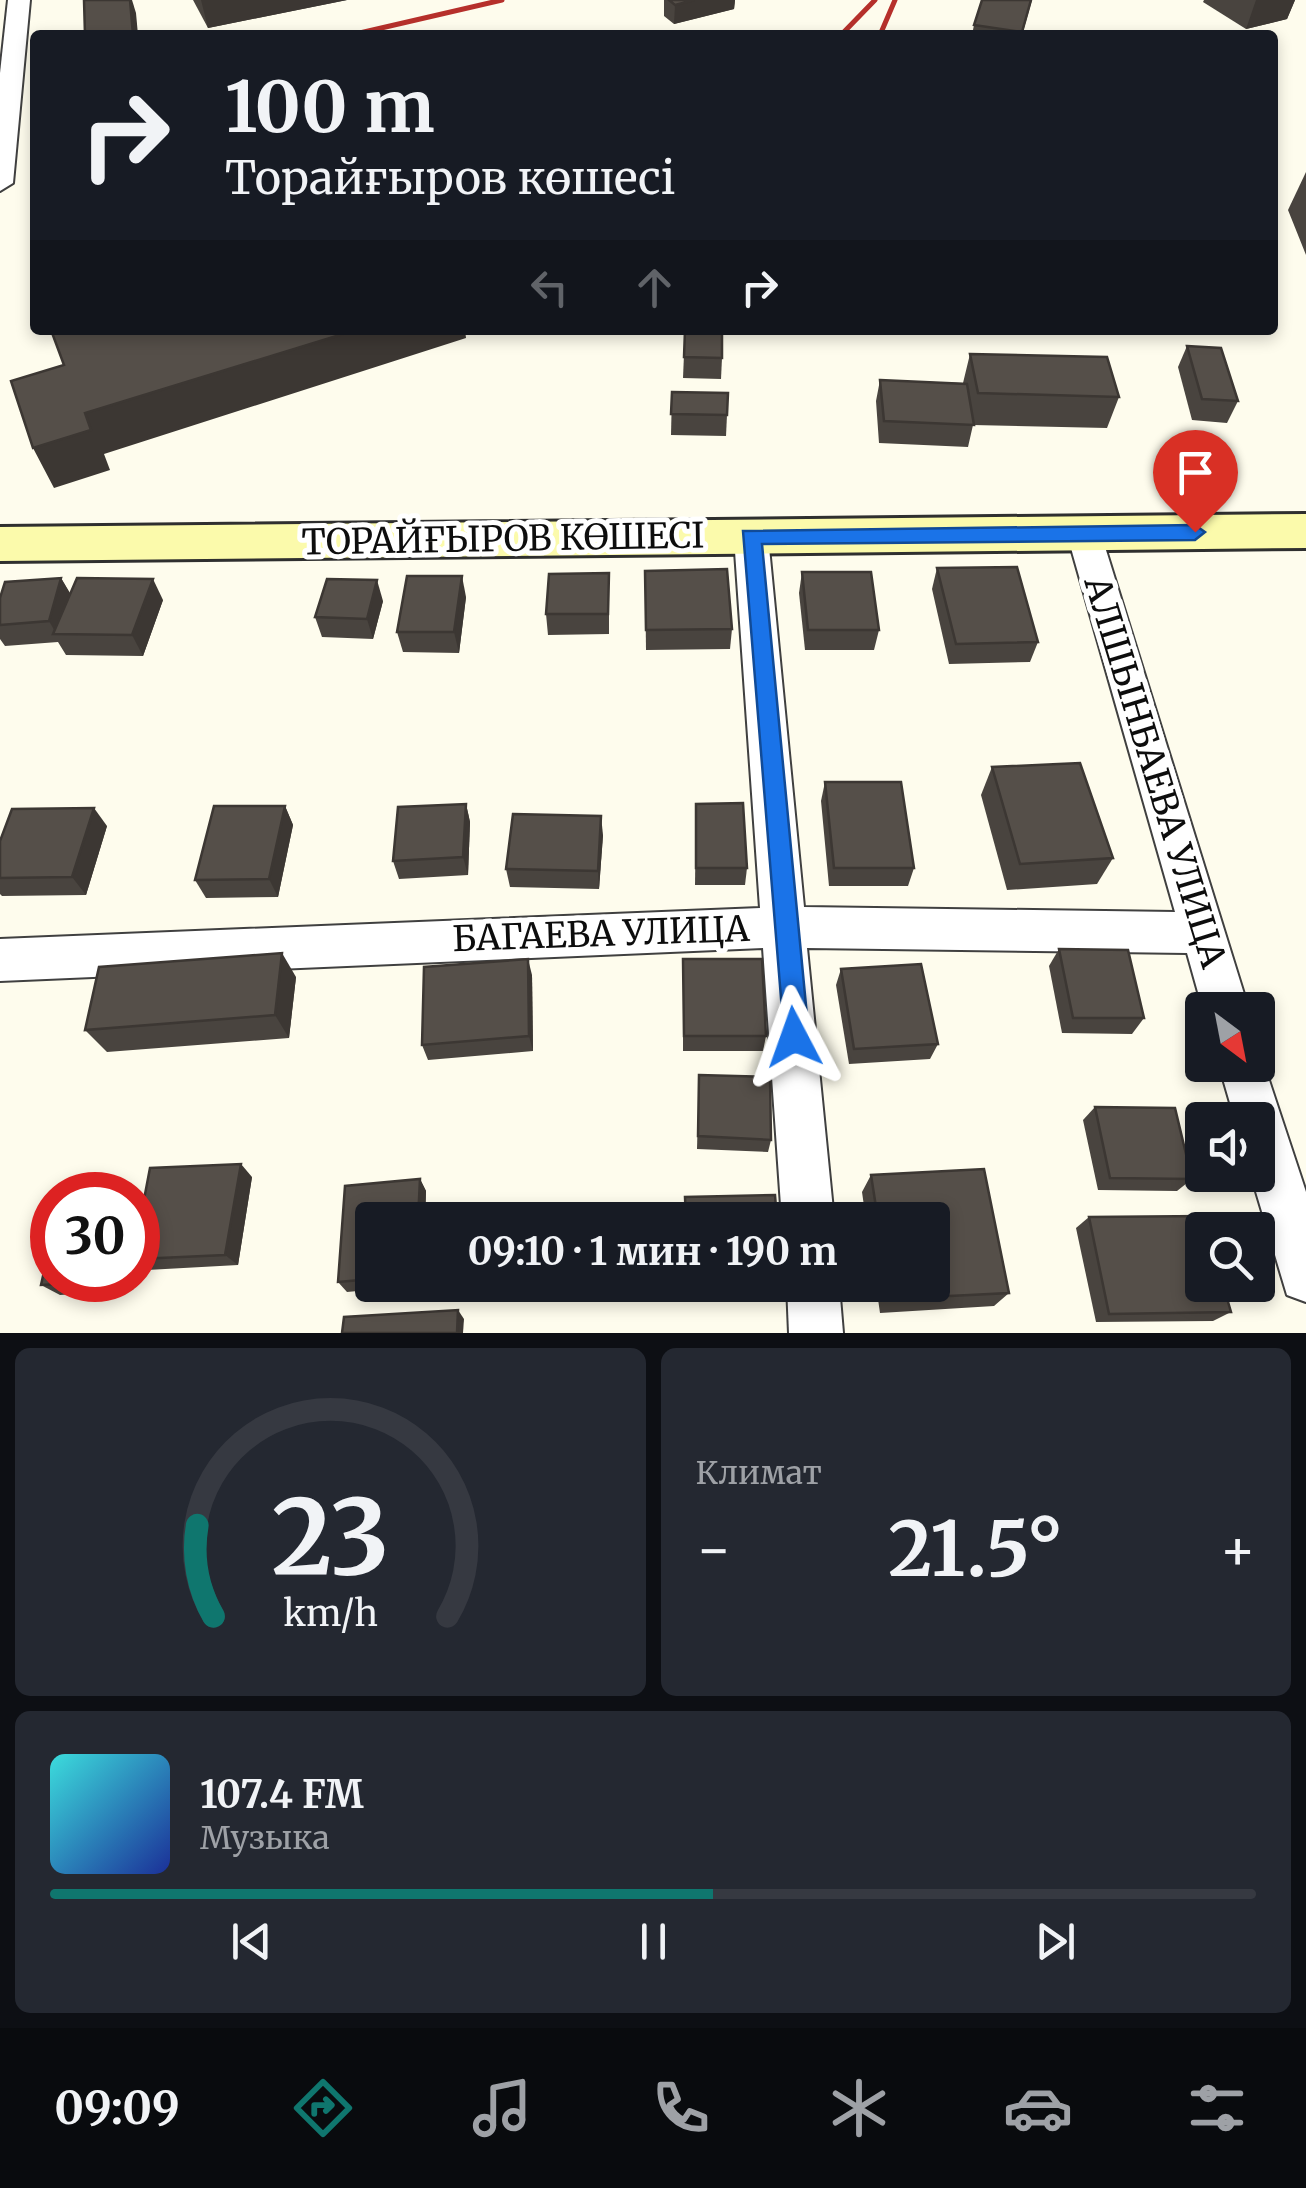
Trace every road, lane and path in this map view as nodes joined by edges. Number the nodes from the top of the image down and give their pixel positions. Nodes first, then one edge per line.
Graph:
1 (18, 0) edge
2 (0, 182) edge
3 (1306, 531) edge
4 (1084, 534) junction
5 (751, 536) junction
6 (0, 544) edge
7 (786, 927) junction
8 (1203, 934) junction
9 (0, 960) edge
10 (1221, 992) edge
11 (1247, 1082) edge
12 (807, 1202) edge
13 (1306, 1276) edge
14 (814, 1302) edge
15 (816, 1333) edge

1 - 2 street
3 - 4 street, ТОРАЙҒЫРОВ КӨШЕСІ
4 - 5 street, ТОРАЙҒЫРОВ КӨШЕСІ
4 - 8 street, АЛШЫНБАЕВА УЛИЦА
5 - 6 street, ТОРАЙҒЫРОВ КӨШЕСІ
5 - 7 street
7 - 8 street, БАГАЕВА УЛИЦА
7 - 9 street, БАГАЕВА УЛИЦА
7 - 12 street
8 - 10 street, АЛШЫНБАЕВА УЛИЦА
11 - 13 street
14 - 15 street

